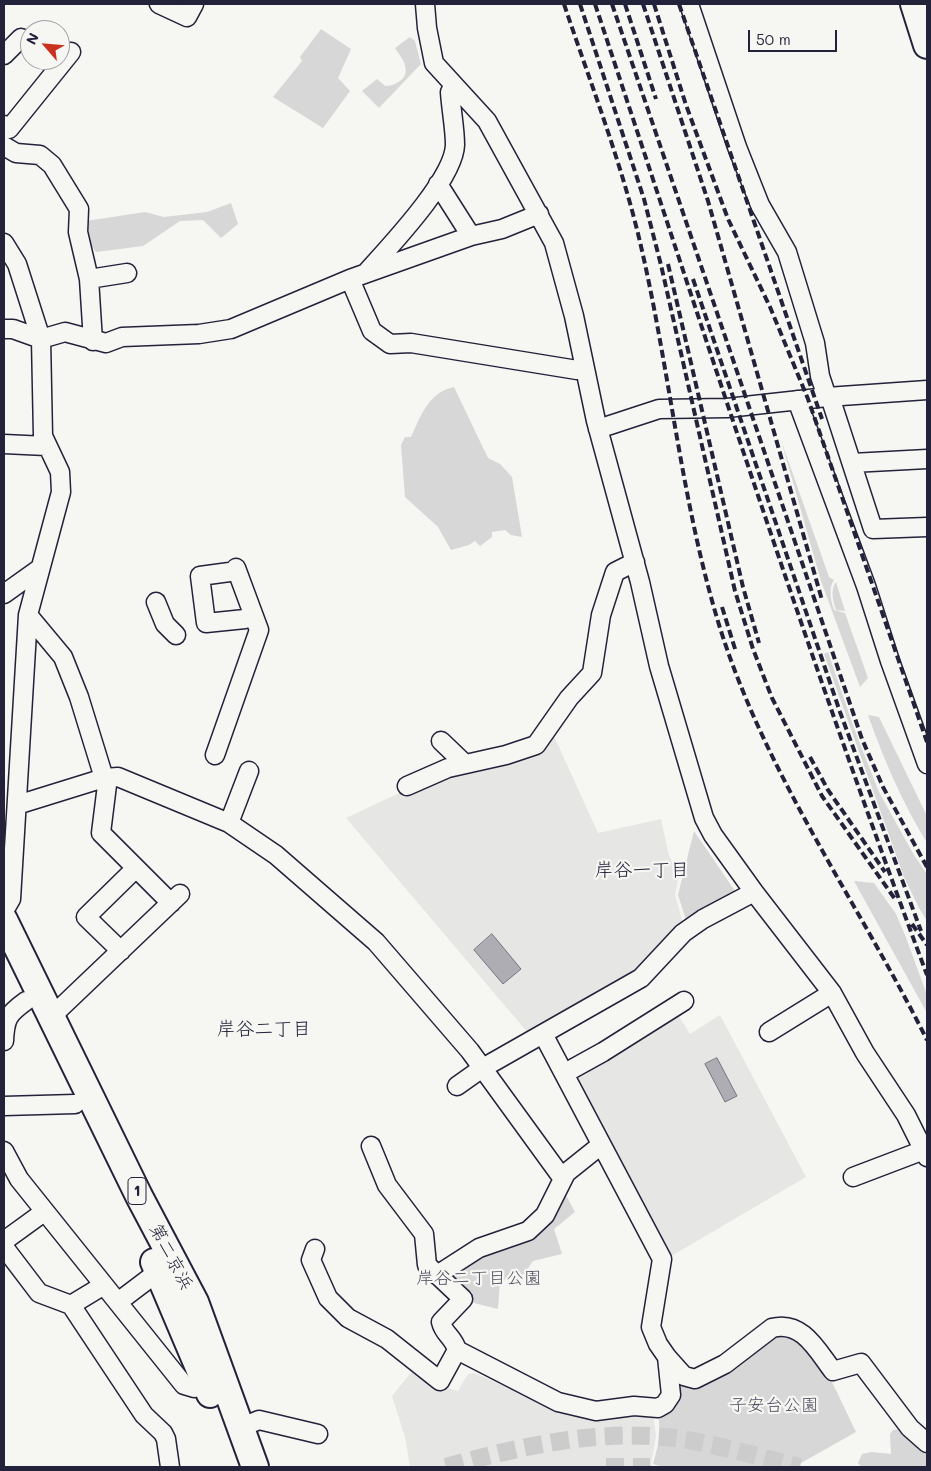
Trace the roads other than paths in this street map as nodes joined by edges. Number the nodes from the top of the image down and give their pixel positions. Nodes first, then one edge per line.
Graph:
1 (159, 4) edge
2 (194, 4) edge
3 (425, 4) edge
4 (689, 4) edge
5 (914, 4) edge
6 (925, 4) edge
7 (927, 9) edge
8 (20, 39) edge
9 (927, 45) edge
10 (71, 52) dead end
11 (4, 56) edge
12 (454, 86) junction
13 (4, 125) edge
14 (4, 146) edge
15 (438, 184) junction
16 (539, 214) junction
17 (471, 236) junction
18 (4, 243) edge
19 (127, 273) dead end
20 (358, 276) junction
21 (89, 279) junction
22 (4, 329) edge
23 (41, 339) junction
24 (93, 341) junction
25 (584, 369) junction
26 (927, 390) edge
27 (828, 397) junction
28 (797, 400) junction
29 (598, 429) junction
30 (4, 444) edge
31 (46, 446) junction
32 (927, 459) edge
33 (852, 463) junction
34 (927, 527) edge
35 (635, 562) junction
36 (39, 569) junction
37 (4, 594) edge
38 (156, 602) dead end
39 (28, 615) junction
40 (254, 616) junction
41 (176, 635) dead end
42 (441, 741) dead end
43 (215, 755) dead end
44 (465, 764) junction
45 (927, 764) edge
46 (250, 771) dead end
47 (106, 777) junction
48 (407, 786) dead end
49 (17, 805) junction
50 (229, 823) junction
51 (135, 869) junction
52 (754, 892) junction
53 (4, 911) edge
54 (4, 920) edge
55 (121, 951) junction
56 (4, 956) edge
57 (832, 993) junction
58 (684, 1000) dead end
59 (26, 1001) junction
60 (51, 1017) junction
61 (769, 1032) dead end
62 (543, 1034) junction
63 (4, 1041) edge
64 (481, 1069) junction
65 (565, 1072) junction
66 (457, 1086) dead end
67 (75, 1104) junction
68 (4, 1106) edge
69 (602, 1145) junction
70 (371, 1146) dead end
71 (4, 1151) edge
72 (925, 1154) edge
73 (853, 1177) dead end
74 (562, 1179) junction
75 (44, 1212) junction
76 (4, 1242) edge
77 (4, 1247) edge
78 (315, 1249) dead end
79 (167, 1268) junction
80 (437, 1274) junction
81 (104, 1285) junction
82 (118, 1302) junction
83 (71, 1305) junction
84 (457, 1350) junction
85 (667, 1356) junction
86 (207, 1385) junction
87 (242, 1427) junction
88 (318, 1434) dead end
89 (927, 1443) edge
90 (170, 1467) edge
91 (237, 1467) edge
92 (255, 1467) edge

1 - 2 street
3 - 12 street
4 - 27 street
5 - 9 highway
6 - 7 highway
8 - 11 street
10 - 13 street
12 - 15 street
12 - 16 street
14 - 21 street
15 - 17 street
15 - 20 street
16 - 17 street
16 - 25 street
17 - 20 street
18 - 23 street
19 - 21 street
20 - 24 street
20 - 25 street
21 - 24 street
22 - 23 street
23 - 24 street
23 - 31 street
25 - 29 street
26 - 27 street
27 - 28 street
27 - 33 street
28 - 29 street
28 - 45 street
29 - 35 street
30 - 31 street
31 - 36 street
32 - 33 street
33 - 34 street
35 - 44 street
35 - 52 street
36 - 37 street
36 - 39 street
38 - 41 street
39 - 47 street
39 - 49 street
40 - 40 street
40 - 43 street
42 - 44 street
44 - 48 street
46 - 50 street
47 - 49 street
47 - 50 street
47 - 51 street
49 - 53 street
50 - 64 street
51 - 55 street
51 - 55 street
52 - 57 street
52 - 62 street
54 - 60 highway, 第二京浜 / 1
55 - 60 street
56 - 59 highway, 第二京浜 / 1
57 - 61 street
57 - 72 street
58 - 65 street
59 - 63 street
59 - 67 highway, 第二京浜 / 1
60 - 79 highway, 第二京浜 / 1
62 - 64 street
62 - 65 street
64 - 66 street
64 - 74 street
65 - 69 street
67 - 68 street
67 - 79 highway, 第二京浜 / 1
69 - 74 street
69 - 85 street
70 - 80 street
71 - 75 street
72 - 73 street
74 - 80 street
75 - 76 street
75 - 81 street
77 - 83 street
78 - 84 street
79 - 82 street
79 - 86 highway, 第二京浜 / 1
79 - 87 highway, 第二京浜 / 1
80 - 84 street
81 - 82 street
81 - 83 street
82 - 86 street
83 - 90 street
84 - 85 street
85 - 89 street
86 - 91 highway, 第二京浜 / 1
87 - 88 street
87 - 92 highway, 第二京浜 / 1

